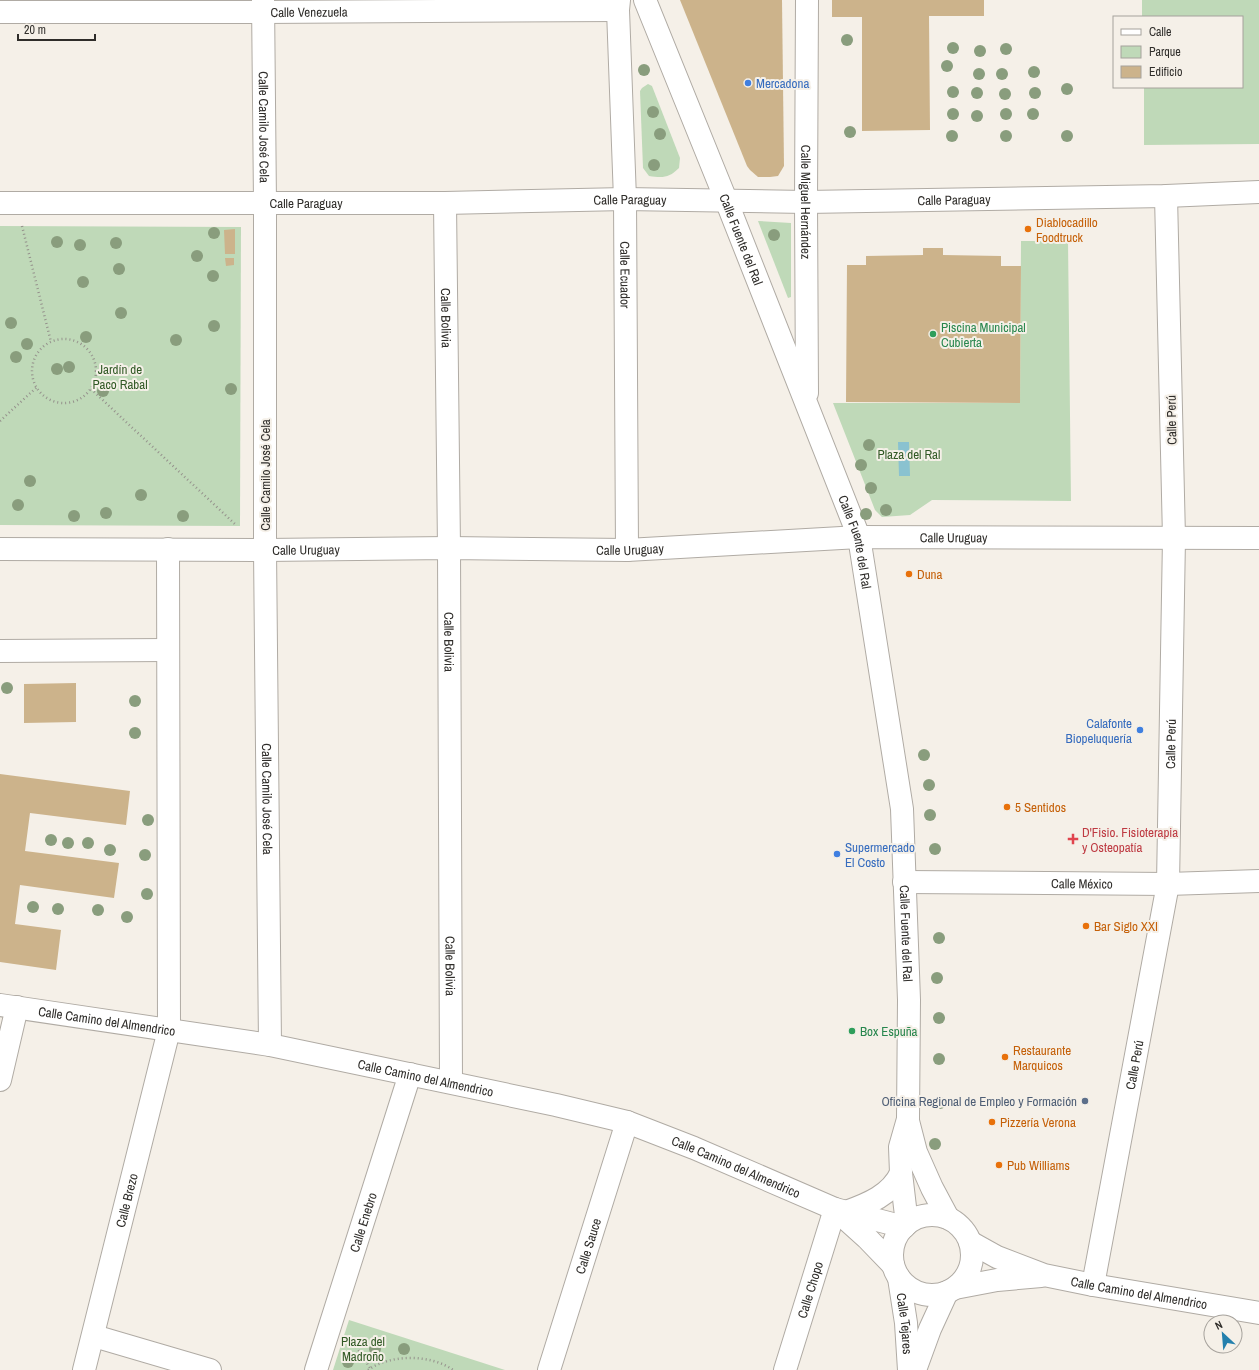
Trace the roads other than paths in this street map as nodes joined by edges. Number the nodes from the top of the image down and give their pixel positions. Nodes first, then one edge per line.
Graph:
1 (645, 0) edge
2 (807, 0) edge
3 (449, 5) edge
4 (619, 5) edge
5 (263, 6) edge
6 (0, 12) edge
7 (1259, 192) edge
8 (1166, 196) junction
9 (625, 199) junction
10 (726, 200) junction
11 (806, 202) junction
12 (8, 203) edge
13 (265, 203) junction
14 (445, 203) junction
15 (808, 405) junction
16 (859, 537) junction
17 (1174, 538) junction
18 (1259, 538) edge
19 (449, 548) junction
20 (0, 549) edge
21 (168, 549) junction
22 (265, 550) junction
23 (627, 550) junction
24 (168, 650) junction
25 (0, 651) edge
26 (1259, 881) edge
27 (904, 882) junction
28 (1168, 884) junction
29 (9, 1006) edge
30 (169, 1030) junction
31 (270, 1045) junction
32 (410, 1074) junction
33 (0, 1080) edge
34 (451, 1082) junction
35 (908, 1119) junction
36 (627, 1122) junction
37 (901, 1173) junction
38 (840, 1210) junction
39 (948, 1218) junction
40 (906, 1226) junction
41 (970, 1242) junction
42 (896, 1271) junction
43 (1044, 1275) junction
44 (1093, 1285) junction
45 (951, 1290) junction
46 (1259, 1313) edge
47 (94, 1336) junction
48 (84, 1370) edge
49 (210, 1370) edge
50 (316, 1370) edge
51 (549, 1370) edge
52 (785, 1370) edge
53 (909, 1370) edge
54 (915, 1370) edge

1 - 10 street, Calle Fuente del Ral
2 - 11 street, Calle Miguel Hernández
3 - 4 street, Calle Venezuela
3 - 5 street, Calle Venezuela
4 - 9 street, Calle Ecuador
5 - 6 street, Calle Venezuela
5 - 13 street, Calle Camilo José Cela
7 - 8 street, Calle Paraguay
8 - 11 street, Calle Paraguay
8 - 17 street, Calle Perú
9 - 10 street, Calle Paraguay
9 - 14 street, Calle Paraguay
9 - 23 street, Calle Ecuador
10 - 11 street, Calle Paraguay
10 - 15 street, Calle Fuente del Ral
11 - 15 street, Calle Miguel Hernández
12 - 13 street, Calle Paraguay
13 - 14 street, Calle Paraguay
13 - 22 street, Calle Camilo José Cela
14 - 19 street, Calle Bolivia
15 - 16 street, Calle Fuente del Ral
16 - 17 street, Calle Uruguay
16 - 23 street, Calle Uruguay
16 - 27 street, Calle Fuente del Ral
17 - 18 street, Calle Uruguay
17 - 28 street, Calle Perú
19 - 22 street, Calle Uruguay
19 - 23 street, Calle Uruguay
19 - 34 street, Calle Bolivia
20 - 21 street, Calle Uruguay
21 - 22 street, Calle Uruguay
21 - 24 street, Calle Brezo
22 - 31 street, Calle Camilo José Cela
24 - 25 street
24 - 30 street, Calle Brezo
26 - 28 street, Calle México
27 - 28 street, Calle México
27 - 35 street, Calle Fuente del Ral
28 - 44 street, Calle Perú
29 - 30 street, Calle Camino del Almendrico
29 - 33 street
30 - 31 street, Calle Camino del Almendrico
30 - 47 street, Calle Brezo
31 - 32 street, Calle Camino del Almendrico
32 - 34 street, Calle Camino del Almendrico
32 - 50 street, Calle Enebro
34 - 36 street, Calle Camino del Almendrico
35 - 37 street, Calle Fuente del Ral
35 - 39 street, Calle Fuente del Ral
36 - 38 street, Calle Camino del Almendrico
36 - 51 street, Calle Sauce
37 - 38 street
37 - 40 street, Calle Fuente del Ral
38 - 40 street, Calle Camino del Almendrico
38 - 42 street, Calle Camino del Almendrico
38 - 52 street, Calle Chopo
39 - 40 street
39 - 41 street
40 - 42 street
41 - 43 street, Calle Camino del Almendrico
41 - 45 street
42 - 45 street
42 - 53 street, Calle Tejares
43 - 44 street, Calle Camino del Almendrico
43 - 45 street, Calle Camino del Almendrico
44 - 46 street, Calle Camino del Almendrico
45 - 54 street, Calle Tejares
47 - 48 street, Calle Brezo
47 - 49 street

